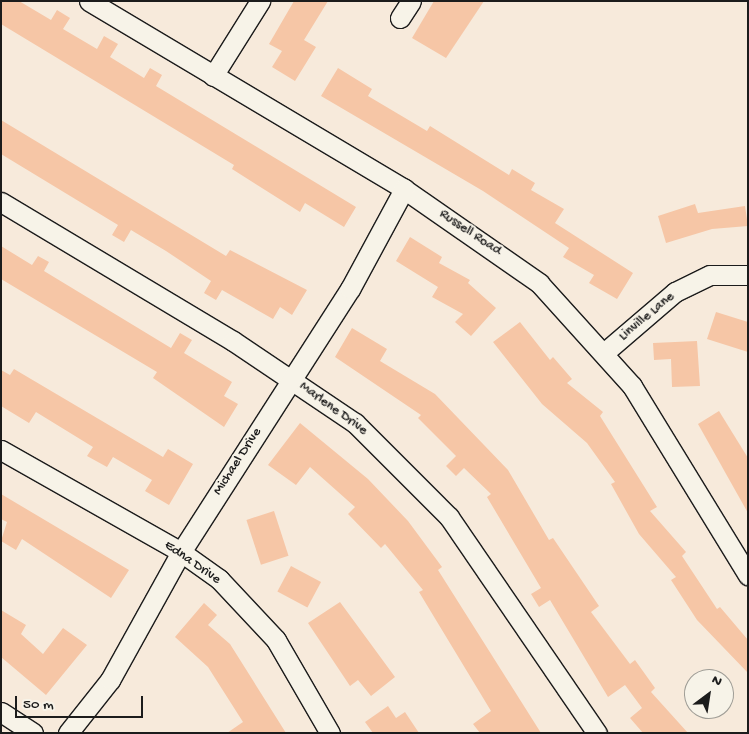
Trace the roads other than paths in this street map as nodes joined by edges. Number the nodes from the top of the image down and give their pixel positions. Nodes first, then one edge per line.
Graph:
1 (89, 1) edge
2 (260, 1) edge
3 (411, 1) edge
4 (400, 18) dead end
5 (213, 76) junction
6 (404, 189) junction
7 (1, 202) edge
8 (748, 275) edge
9 (605, 352) junction
10 (291, 380) junction
11 (1, 450) edge
12 (181, 552) junction
13 (748, 575) edge
14 (1, 712) edge
15 (33, 733) edge
16 (68, 733) edge
17 (330, 733) edge
18 (597, 733) edge

1 - 5 street, Russell Road
2 - 5 street
3 - 4 street
5 - 6 street, Russell Road
6 - 9 street, Russell Road
6 - 10 street, Michael Drive
7 - 10 street, Marlene Drive
8 - 9 street, Linville Lane
9 - 13 street, Russell Road
10 - 12 street, Michael Drive
10 - 18 street, Marlene Drive
11 - 12 street, Edna Drive
12 - 16 street, Michael Drive
12 - 17 street, Edna Drive
14 - 15 street

